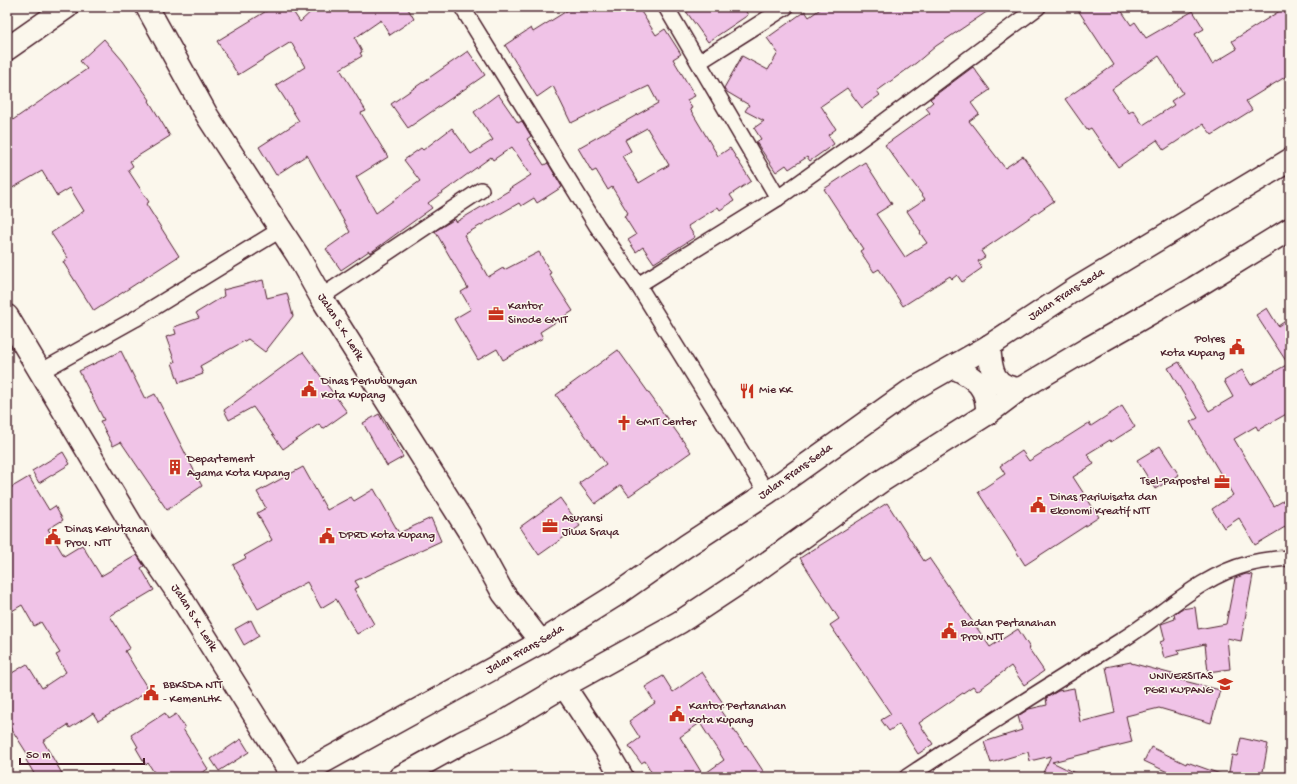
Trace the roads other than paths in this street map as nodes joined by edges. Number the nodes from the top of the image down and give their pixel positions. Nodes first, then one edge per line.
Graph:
1 (67, 7) edge
2 (147, 7) edge
3 (462, 7) edge
4 (666, 7) edge
5 (786, 7) edge
6 (1038, 7) edge
7 (7, 49) edge
8 (699, 62) junction
9 (1290, 160) edge
10 (481, 190) dead end
11 (778, 198) junction
12 (1290, 229) edge
13 (280, 230) junction
14 (638, 285) junction
15 (321, 296) junction
16 (7, 316) edge
17 (989, 346) junction
18 (953, 367) junction
19 (40, 372) junction
20 (1020, 389) junction
21 (987, 414) junction
22 (767, 493) junction
23 (1290, 558) edge
24 (540, 642) junction
25 (564, 686) junction
26 (293, 777) edge
27 (296, 777) edge
28 (400, 777) edge
29 (622, 777) edge
30 (907, 777) edge

1 - 7 main road
2 - 13 main road, Jalan S.K. Lerik
3 - 14 street
4 - 8 street
5 - 8 street
6 - 11 street
8 - 11 street
9 - 17 main road, Jalan Frans-Seda
10 - 15 street
11 - 14 street
12 - 20 main road
13 - 15 main road, Jalan S.K. Lerik
13 - 19 street
14 - 22 street
15 - 24 main road, Jalan S.K. Lerik
16 - 19 main road, Jalan S.K. Lerik
17 - 18 main road, Jalan Frans-Seda
17 - 20 main road
18 - 21 main road
18 - 22 main road, Jalan Frans-Seda
19 - 26 main road, Jalan S.K. Lerik
20 - 21 main road
21 - 25 main road
22 - 24 main road, Jalan Frans-Seda
23 - 30 street
24 - 27 main road, Jalan Frans-Seda
25 - 28 main road
25 - 29 main road

